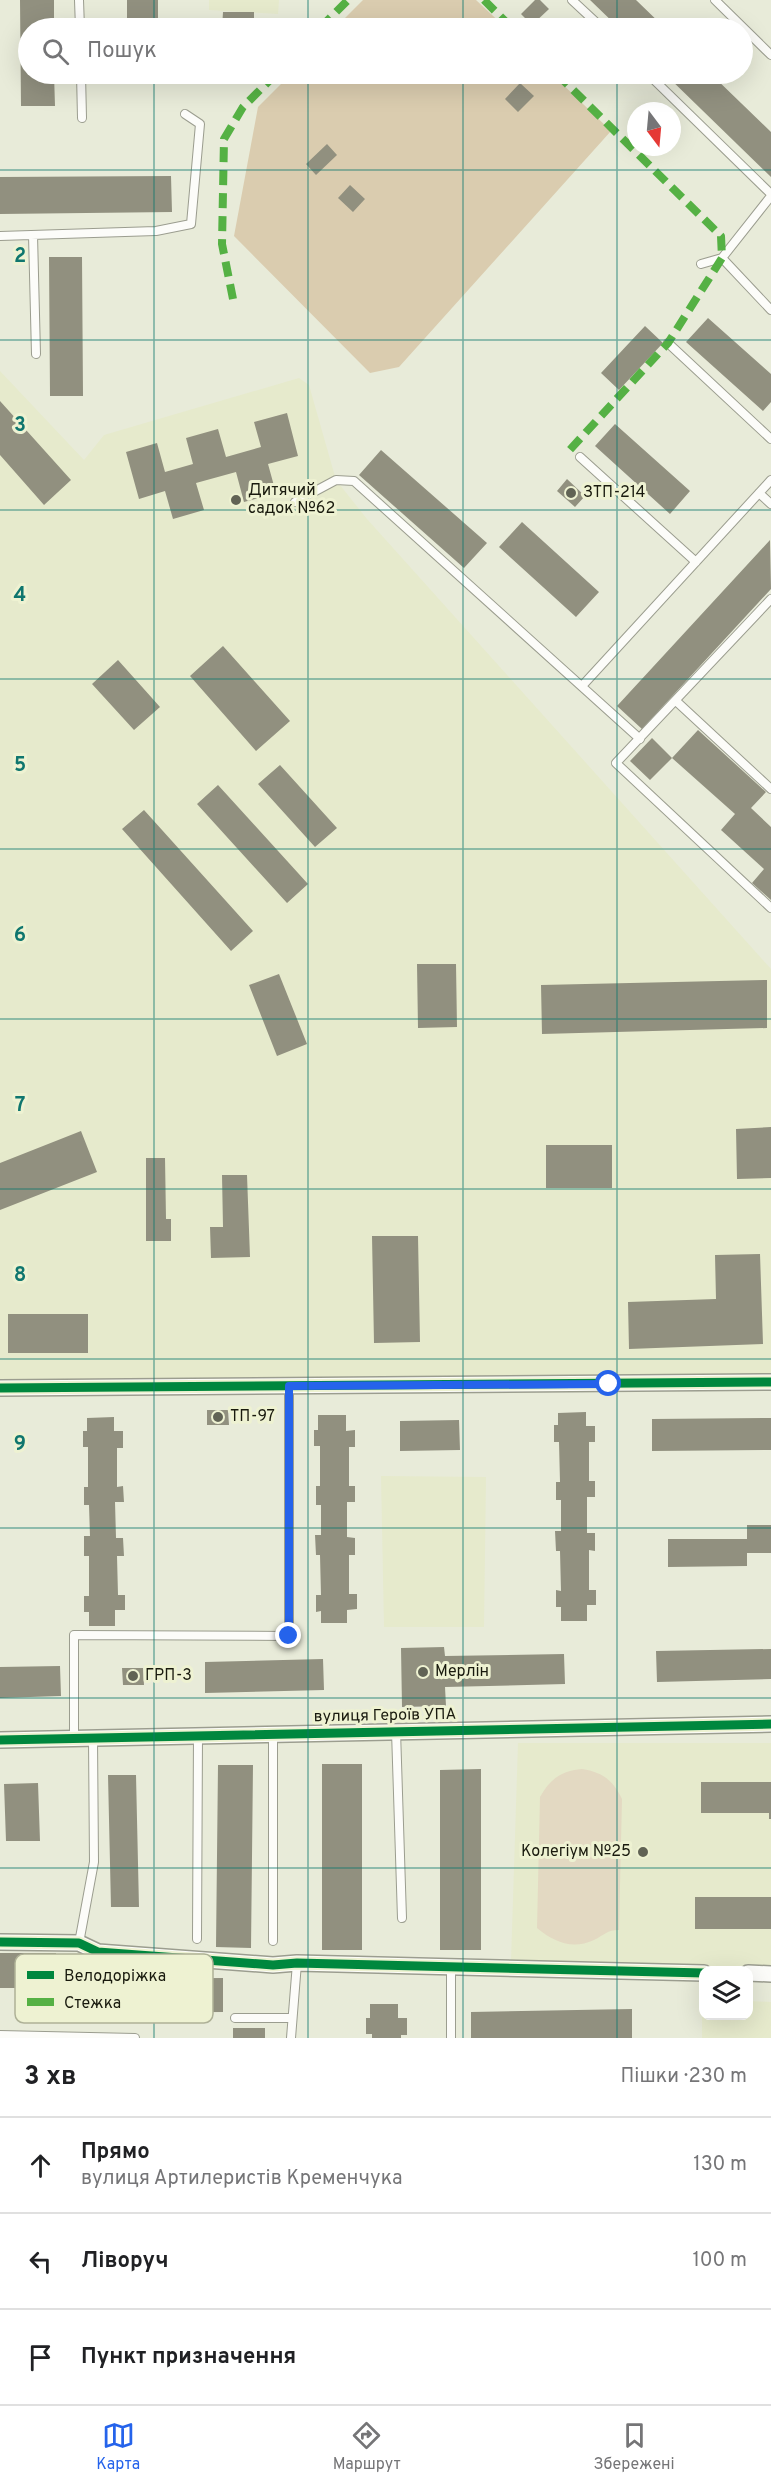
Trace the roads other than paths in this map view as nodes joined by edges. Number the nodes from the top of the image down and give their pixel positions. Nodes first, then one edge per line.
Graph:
1 (79, 0) edge
2 (572, 0) edge
3 (715, 0) edge
4 (80, 18) edge
5 (591, 18) edge
6 (733, 18) edge
7 (753, 37) edge
8 (771, 55) edge
9 (81, 84) edge
10 (658, 84) edge
11 (184, 114) dead end
12 (82, 118) dead end
13 (771, 195) edge
14 (33, 235) junction
15 (0, 236) edge
16 (722, 258) junction
17 (701, 264) dead end
18 (771, 310) edge
19 (668, 343) dead end
20 (36, 354) dead end
21 (771, 439) edge
22 (580, 458) dead end
23 (771, 480) edge
24 (759, 494) junction
25 (295, 502) dead end
26 (771, 504) edge
27 (696, 562) junction
28 (771, 599) edge
29 (582, 686) junction
30 (675, 701) junction
31 (640, 739) junction
32 (771, 789) edge
33 (771, 908) edge
34 (771, 1382) edge
35 (289, 1386) junction
36 (0, 1388) edge
37 (771, 1724) edge
38 (396, 1731) junction
39 (273, 1733) junction
40 (198, 1735) junction
41 (74, 1738) junction
42 (93, 1738) junction
43 (0, 1740) edge
44 (402, 1918) dead end
45 (197, 1939) dead end
46 (273, 1941) dead end
47 (0, 1942) edge
48 (79, 1943) junction
49 (119, 1954) edge
50 (213, 1962) edge
51 (297, 1963) junction
52 (451, 1966) junction
53 (699, 1973) edge
54 (753, 1973) edge
55 (771, 1974) edge
56 (235, 2018) dead end
57 (292, 2018) junction
58 (0, 2035) edge
59 (135, 2038) edge
60 (291, 2038) edge
61 (451, 2038) edge

1 - 4 lane
2 - 5 lane
3 - 6 lane
7 - 8 lane
9 - 12 lane
10 - 13 lane
11 - 14 lane
13 - 16 lane
14 - 15 lane
14 - 20 lane
16 - 17 lane
16 - 18 lane
19 - 21 lane
22 - 27 lane
23 - 24 lane
24 - 26 lane
24 - 27 lane
25 - 29 lane
27 - 29 lane
28 - 30 lane
29 - 31 lane
30 - 31 lane
30 - 32 lane
31 - 33 lane
34 - 35 street
35 - 36 street
35 - 41 lane
37 - 38 street, вулиця Героїв УПА
38 - 39 street, вулиця Героїв УПА
38 - 44 lane
39 - 40 street, вулиця Героїв УПА
39 - 46 lane
40 - 42 street, вулиця Героїв УПА
40 - 45 lane
41 - 42 street, вулиця Героїв УПА
41 - 43 street, вулиця Героїв УПА
42 - 48 lane
47 - 48 street
48 - 49 street
50 - 51 street
51 - 52 street
51 - 57 lane
52 - 53 street
52 - 61 lane
54 - 55 street
56 - 57 lane
57 - 60 lane
58 - 59 lane

